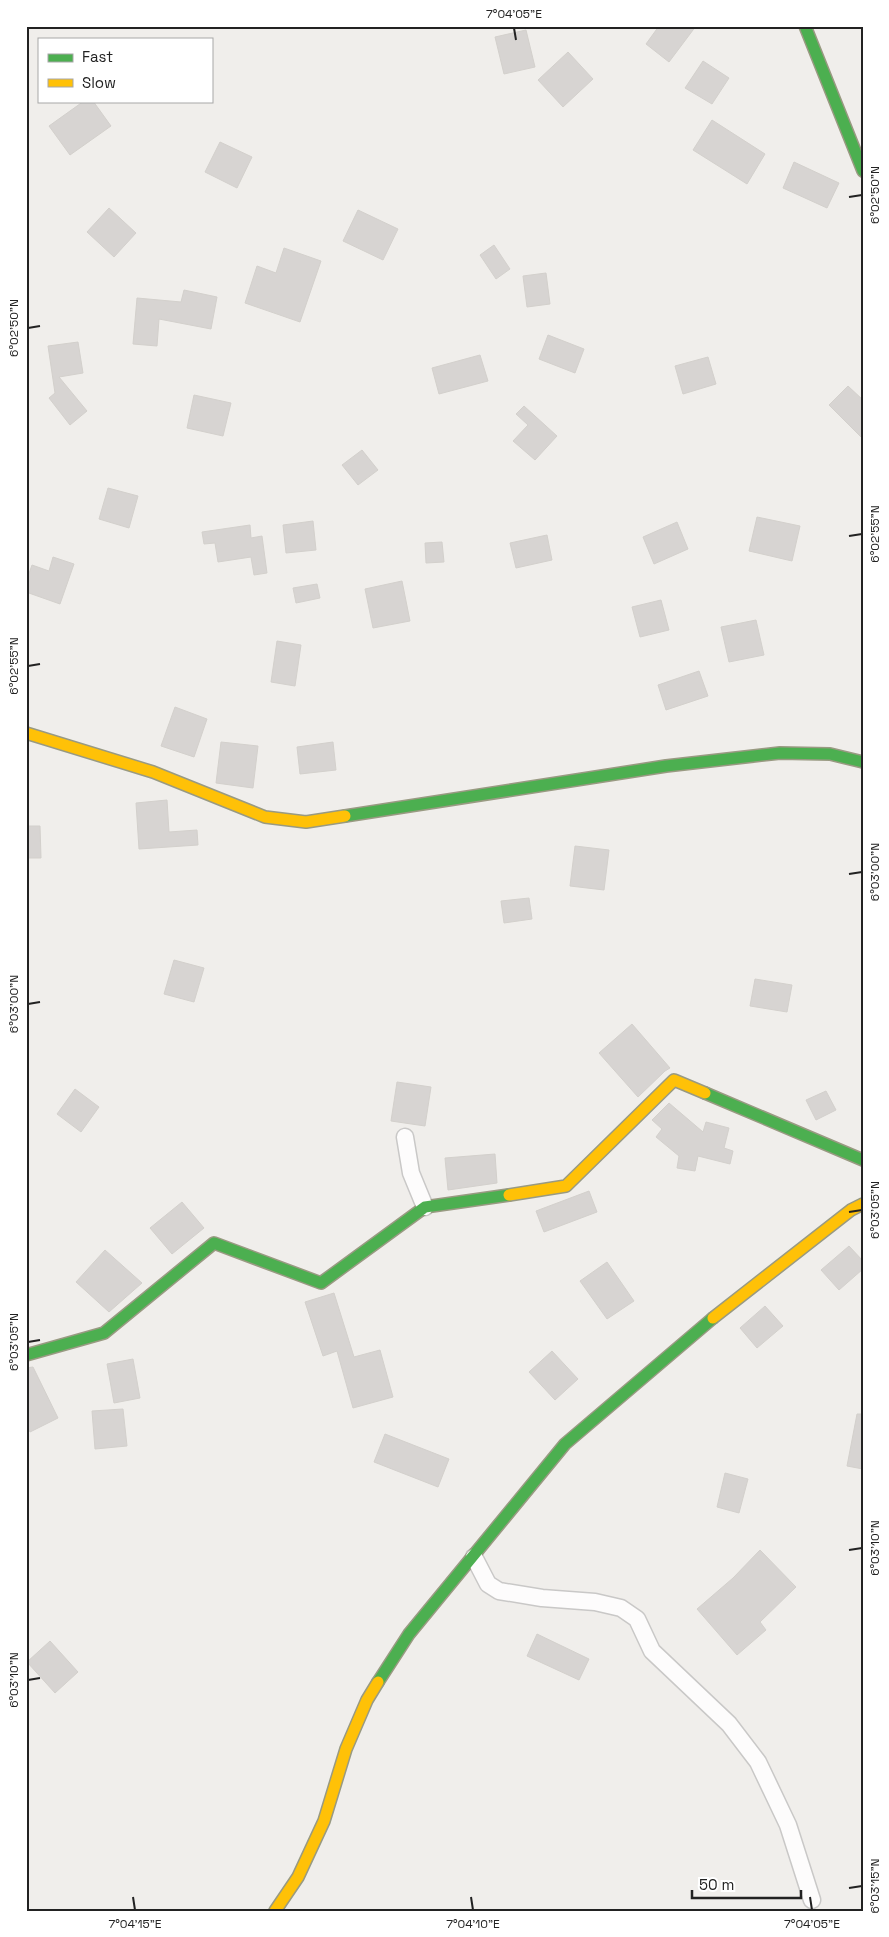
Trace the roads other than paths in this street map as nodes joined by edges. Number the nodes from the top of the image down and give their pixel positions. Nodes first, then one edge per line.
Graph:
1 (805, 26) edge
2 (863, 171) edge
3 (26, 732) edge
4 (863, 762) edge
5 (405, 1137) dead end
6 (863, 1160) edge
7 (863, 1204) edge
8 (426, 1207) junction
9 (26, 1355) edge
10 (474, 1557) junction
11 (812, 1900) dead end
12 (275, 1911) edge

1 - 2 street
3 - 4 street
5 - 8 street
6 - 8 street
7 - 10 street
8 - 9 street
10 - 11 street
10 - 12 street

